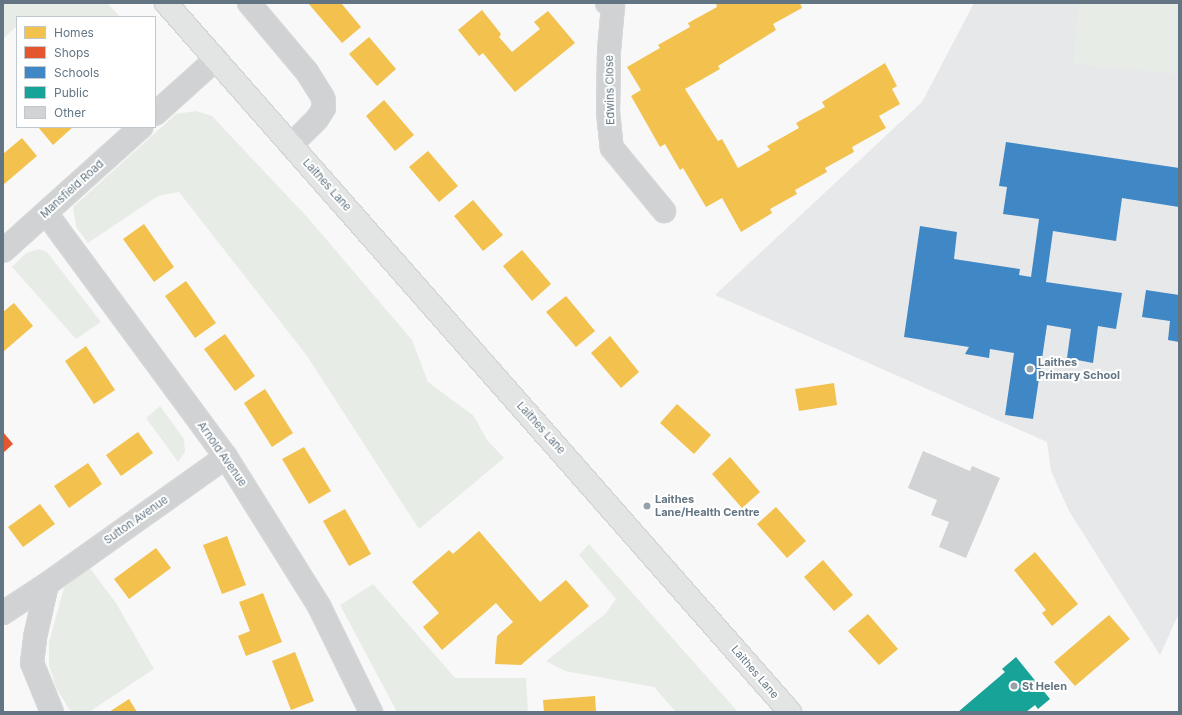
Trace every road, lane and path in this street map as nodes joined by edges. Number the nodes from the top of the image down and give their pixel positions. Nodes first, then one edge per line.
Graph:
1 (166, 3) edge
2 (249, 3) edge
3 (607, 3) edge
4 (216, 59) junction
5 (156, 113) edge
6 (140, 128) edge
7 (291, 145) junction
8 (664, 211) dead end
9 (46, 213) junction
10 (3, 251) edge
11 (226, 457) junction
12 (47, 584) junction
13 (3, 613) edge
14 (52, 712) edge
15 (371, 712) edge
16 (790, 712) edge

1 - 4 main road, Laithes Lane
2 - 7 street
3 - 8 street, Edwins Close
4 - 5 street
4 - 7 main road, Laithes Lane
6 - 9 street, Mansfield Road
7 - 16 main road, Laithes Lane
9 - 10 street, Mansfield Road
9 - 11 street, Arnold Avenue
11 - 12 street, Sutton Avenue
11 - 15 street, Arnold Avenue
12 - 13 street, Sutton Avenue
12 - 14 street

